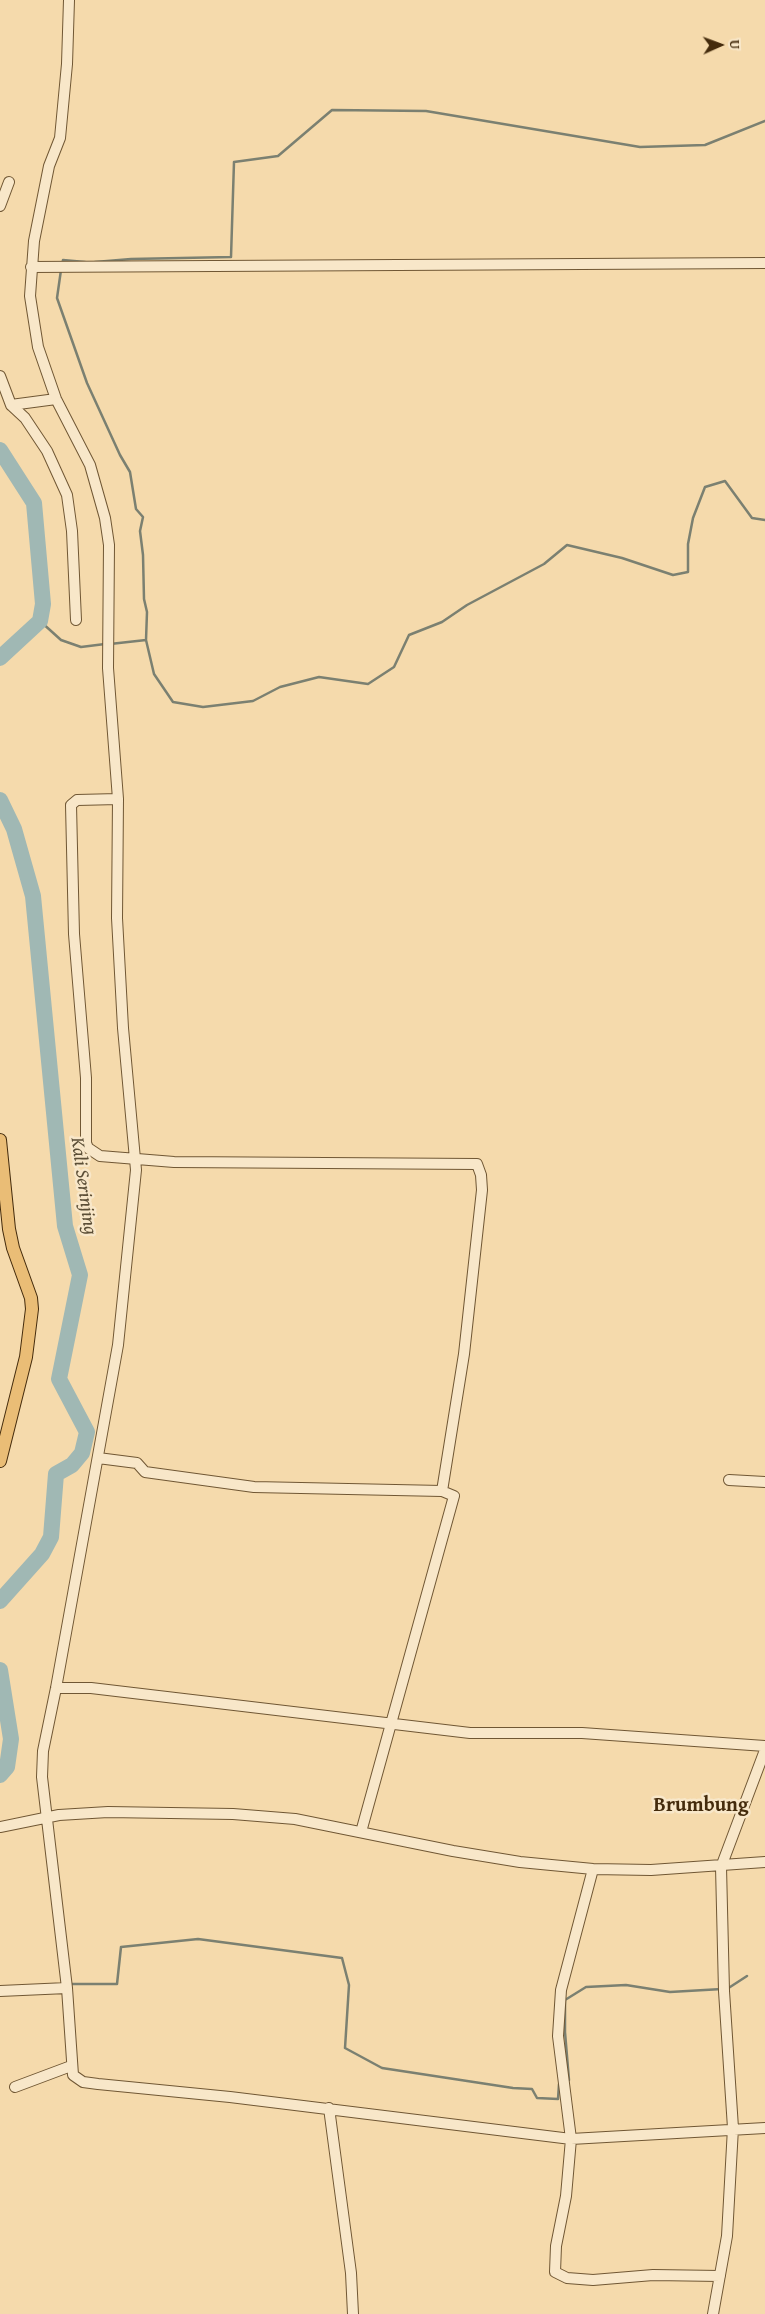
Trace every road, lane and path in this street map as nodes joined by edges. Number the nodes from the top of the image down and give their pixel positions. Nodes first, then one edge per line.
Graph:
1 (69, 0) edge
2 (9, 182) dead end
3 (0, 206) edge
4 (765, 263) edge
5 (31, 267) junction
6 (0, 376) edge
7 (56, 399) junction
8 (11, 405) junction
9 (76, 620) dead end
10 (118, 799) junction
11 (0, 1140) edge
12 (135, 1160) junction
13 (2, 1442) edge
14 (98, 1458) junction
15 (0, 1461) edge
16 (729, 1480) dead end
17 (765, 1482) edge
18 (442, 1491) junction
19 (56, 1688) junction
20 (391, 1722) junction
21 (765, 1748) edge
22 (46, 1818) junction
23 (0, 1827) edge
24 (361, 1832) junction
25 (765, 1862) edge
26 (721, 1867) junction
27 (594, 1869) junction
28 (67, 1985) junction
29 (0, 1991) edge
30 (71, 2066) junction
31 (15, 2087) dead end
32 (329, 2108) junction
33 (733, 2128) junction
34 (765, 2128) edge
35 (571, 2140) junction
36 (720, 2276) junction
37 (353, 2314) edge
38 (713, 2314) edge

1 - 5 street
2 - 3 street
4 - 5 street
5 - 7 street
6 - 8 street
7 - 8 street
7 - 10 street
8 - 9 street
10 - 12 street
10 - 12 street
11 - 13 main road
12 - 14 street
12 - 18 street
13 - 15 main road
14 - 18 street
14 - 19 street
16 - 17 street
18 - 20 street
19 - 20 street
19 - 22 street
20 - 21 street
20 - 24 street
21 - 26 street
22 - 23 street
22 - 24 street
22 - 28 street
24 - 27 street
25 - 26 street
26 - 27 street
26 - 33 street
27 - 35 street
28 - 29 street
28 - 30 street
30 - 31 street
30 - 32 street
32 - 35 street
32 - 37 street
33 - 34 street
33 - 35 street
33 - 36 street
35 - 36 street
36 - 38 street

